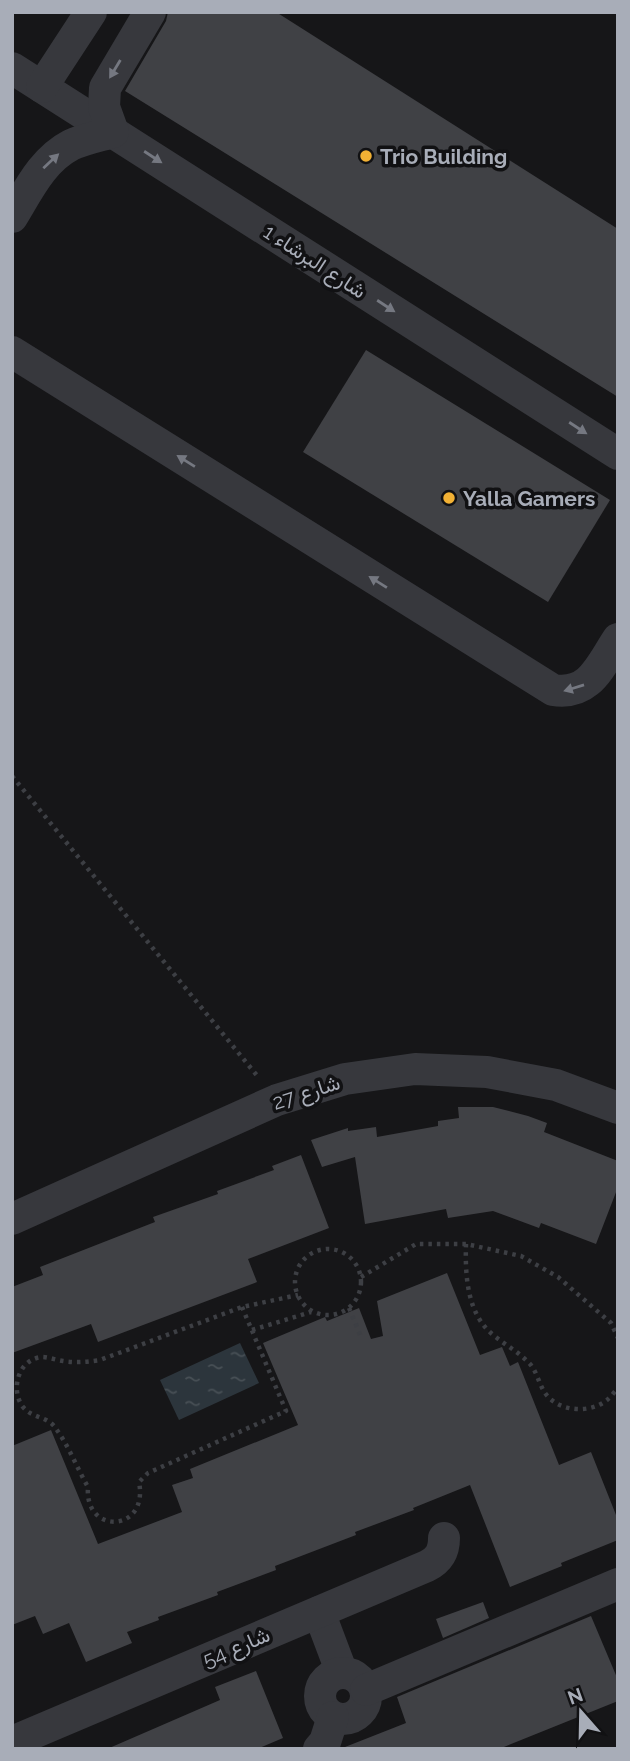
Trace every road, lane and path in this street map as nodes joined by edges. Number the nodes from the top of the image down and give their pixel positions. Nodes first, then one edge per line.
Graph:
1 (91, 12) edge
2 (150, 12) edge
3 (12, 68) edge
4 (42, 87) junction
5 (113, 132) junction
6 (12, 217) edge
7 (12, 352) edge
8 (618, 454) edge
9 (618, 639) edge
10 (12, 776) edge
11 (277, 1100) junction
12 (618, 1108) edge
13 (12, 1219) edge
14 (466, 1244) junction
15 (361, 1277) junction
16 (298, 1295) junction
17 (242, 1307) junction
18 (349, 1308) junction
19 (312, 1311) junction
20 (252, 1330) junction
21 (361, 1337) dead end
22 (618, 1338) edge
23 (618, 1388) edge
24 (443, 1538) dead end
25 (618, 1584) edge
26 (311, 1615) junction
27 (345, 1681) junction
28 (16, 1732) edge
29 (319, 1749) edge

1 - 4 street
2 -> 5 street
3 - 4 street, شارع البرشاء 1
4 - 5 street, شارع البرشاء 1
6 -> 5 street
5 -> 8 street, شارع البرشاء 1
9 -> 7 street
10 - 11 path
11 - 12 street, شارع 27
11 - 13 street, شارع 27
14 - 15 path
14 - 22 path
14 - 23 path
15 - 16 path
15 - 18 path
16 - 17 path
16 - 19 path
17 - 20 path
17 - 20 path
18 - 19 path
18 - 21 path
19 - 20 path
24 - 26 street, شارع 54
25 - 27 street
26 - 27 street
26 - 28 street, شارع 54
27 - 29 street

